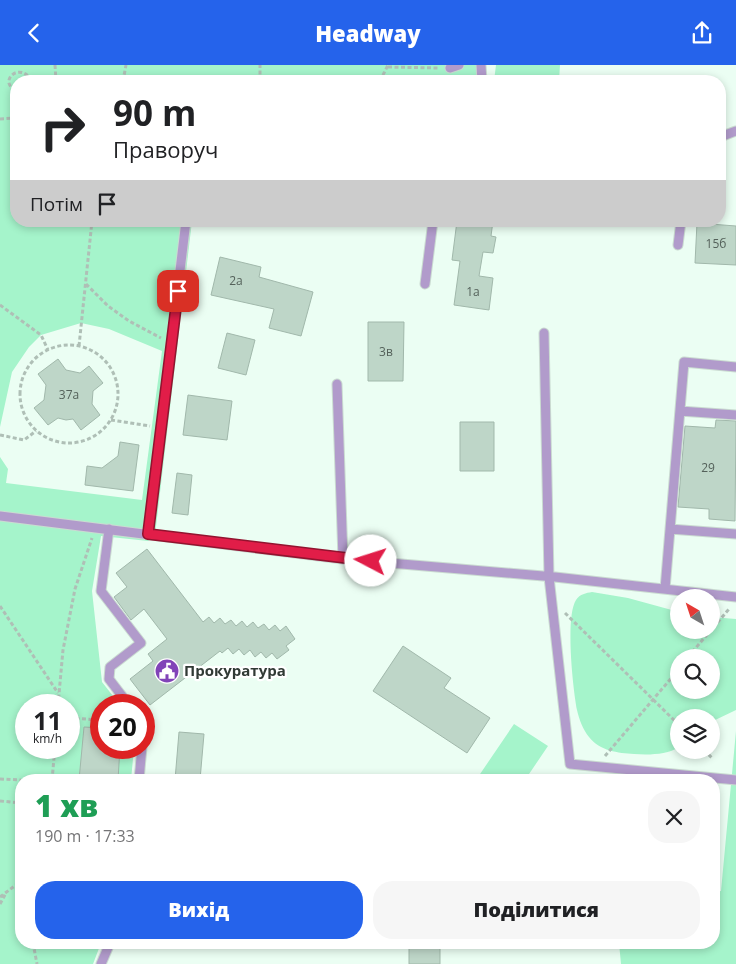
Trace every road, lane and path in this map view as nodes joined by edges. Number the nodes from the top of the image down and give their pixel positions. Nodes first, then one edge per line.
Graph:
1 (388, 66) edge
2 (454, 66) edge
3 (26, 75) edge
4 (10, 87) edge
5 (91, 227) edge
6 (185, 227) edge
7 (432, 227) edge
8 (680, 227) edge
9 (678, 245) dead end
10 (85, 283) junction
11 (425, 284) dead end
12 (0, 305) edge
13 (544, 333) dead end
14 (171, 343) junction
15 (79, 346) junction
16 (48, 350) junction
17 (736, 367) edge
18 (337, 384) dead end
19 (680, 411) junction
20 (736, 415) edge
21 (111, 420) junction
22 (161, 428) junction
23 (36, 431) junction
24 (0, 435) edge
25 (0, 516) edge
26 (95, 528) junction
27 (109, 529) junction
28 (670, 529) junction
29 (148, 534) junction
30 (736, 534) edge
31 (343, 559) junction
32 (549, 577) junction
33 (665, 589) junction
34 (736, 597) edge
35 (552, 600) junction
36 (0, 606) edge
37 (730, 608) dead end
38 (695, 649) edge
39 (670, 680) edge
40 (59, 694) joint
41 (121, 694) edge
42 (653, 700) junction
43 (670, 716) edge
44 (54, 759) edge
45 (141, 759) edge
46 (596, 767) junction
47 (53, 774) edge
48 (140, 774) edge
49 (671, 774) edge
50 (0, 779) edge
51 (720, 779) edge
52 (15, 780) edge
53 (736, 780) edge
54 (0, 801) edge
55 (15, 802) edge
56 (15, 886) edge
57 (7, 892) junction
58 (0, 897) edge
59 (0, 904) edge
60 (34, 949) edge
61 (107, 949) edge
62 (37, 964) edge
63 (101, 964) edge

1 - 2 path
3 - 4 path
5 - 10 path
6 - 14 lane
7 - 11 lane
8 - 9 lane
10 - 14 path
10 - 15 path
12 - 16 path
13 - 32 lane
14 - 22 lane
15 - 16 path
15 - 21 path
16 - 23 path
17 - 19 lane
18 - 31 lane
19 - 20 lane
19 - 28 lane
21 - 22 path
21 - 23 path
22 - 29 lane
23 - 24 path
25 - 26 lane
26 - 27 lane
26 - 40 path
27 - 29 lane
27 - 41 lane
28 - 30 lane
28 - 33 lane
29 - 31 lane
31 - 32 lane
32 - 33 lane
32 - 35 lane
33 - 34 lane
35 - 42 path
35 - 46 lane
36 - 40 path
37 - 38 path
39 - 42 path
42 - 43 path
42 - 46 path
44 - 47 path
45 - 48 lane
46 - 49 lane
50 - 52 path
51 - 53 lane
54 - 55 path
56 - 57 path
57 - 58 path
57 - 59 path
60 - 62 path
61 - 63 lane

